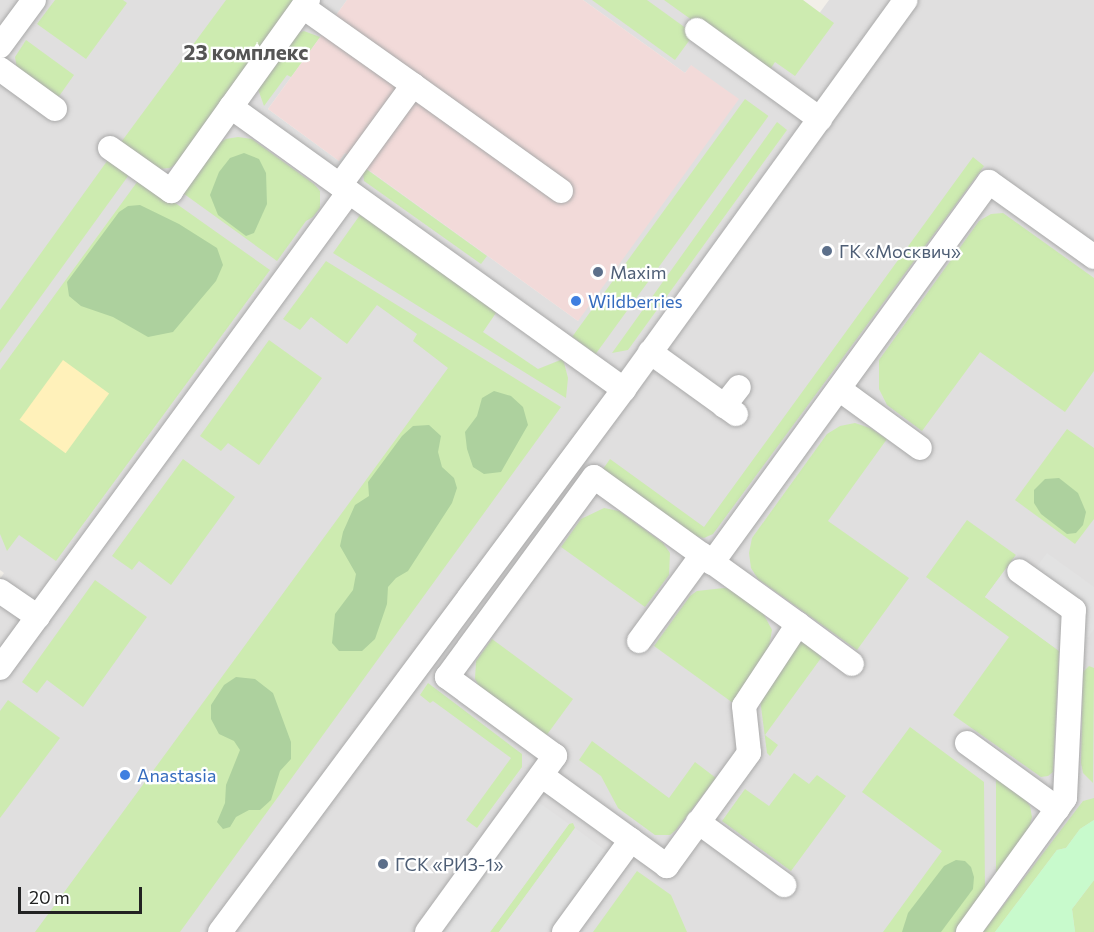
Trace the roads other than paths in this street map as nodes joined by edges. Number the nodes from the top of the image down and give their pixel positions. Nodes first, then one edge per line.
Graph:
1 (34, 0) edge
2 (906, 0) edge
3 (306, 3) edge
4 (697, 30) dead end
5 (0, 46) edge
6 (0, 69) edge
7 (413, 85) junction
8 (231, 107) junction
9 (55, 109) dead end
10 (820, 119) junction
11 (110, 148) dead end
12 (345, 188) junction
13 (561, 191) dead end
14 (1094, 257) edge
15 (650, 352) junction
16 (739, 387) dead end
17 (624, 389) junction
18 (839, 389) junction
19 (920, 448) dead end
20 (707, 559) junction
21 (1019, 571) dead end
22 (0, 591) edge
23 (38, 617) junction
24 (798, 624) junction
25 (639, 641) dead end
26 (852, 664) dead end
27 (0, 668) edge
28 (967, 743) dead end
29 (541, 775) junction
30 (1058, 808) junction
31 (698, 822) junction
32 (631, 840) junction
33 (784, 885) dead end
34 (220, 932) edge
35 (427, 932) edge
36 (564, 932) edge
37 (968, 932) edge

1 - 5 lane
2 - 10 lane
3 - 7 lane
3 - 8 lane
4 - 10 lane
6 - 9 lane
7 - 12 lane
7 - 13 lane
8 - 11 lane
8 - 12 lane
10 - 15 lane
12 - 17 lane
12 - 23 lane
14 - 18 lane
15 - 16 lane
15 - 17 lane
17 - 34 lane
18 - 19 lane
18 - 20 lane
20 - 24 lane
20 - 25 lane
20 - 29 lane
21 - 30 lane
22 - 23 lane
23 - 27 lane
24 - 26 lane
24 - 31 lane
28 - 30 lane
29 - 32 lane
29 - 35 lane
30 - 37 lane
31 - 32 lane
31 - 33 lane
32 - 36 lane

